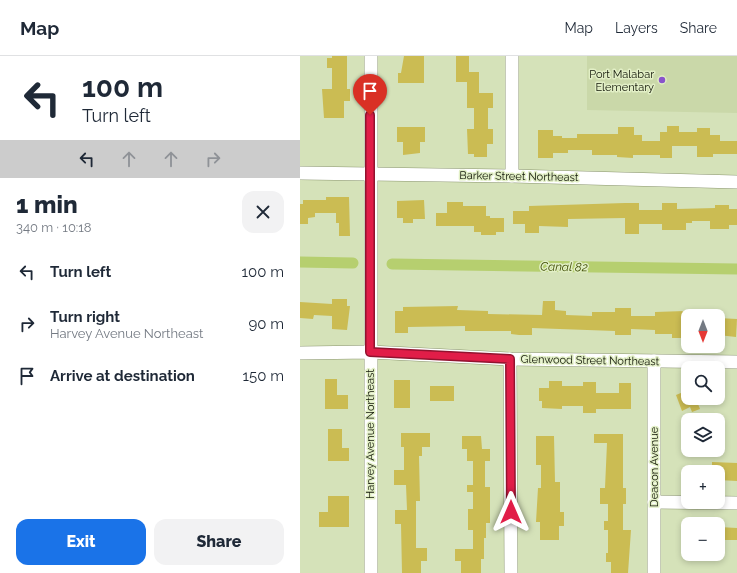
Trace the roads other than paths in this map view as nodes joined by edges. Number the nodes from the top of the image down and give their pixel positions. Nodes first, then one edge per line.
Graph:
1 (371, 56) edge
2 (512, 56) edge
3 (300, 173) edge
4 (370, 174) junction
5 (512, 176) junction
6 (737, 182) edge
7 (370, 352) junction
8 (300, 353) edge
9 (510, 359) junction
10 (654, 361) junction
11 (737, 362) edge
12 (654, 502) junction
13 (737, 503) edge
14 (371, 573) edge
15 (511, 573) edge
16 (654, 573) edge

1 - 4 street, Harvey Avenue Northeast
2 - 5 street
3 - 4 street, Barker Street Northeast
4 - 5 street, Barker Street Northeast
4 - 7 street, Harvey Avenue Northeast
5 - 6 street, Barker Street Northeast
7 - 8 street, Glenwood Street Northeast
7 - 9 street, Glenwood Street Northeast
7 - 14 street, Harvey Avenue Northeast
9 - 10 street, Glenwood Street Northeast
9 - 15 street
10 - 11 street, Glenwood Street Northeast
10 - 12 street, Deacon Avenue
12 - 13 street
12 - 16 street, Deacon Avenue

